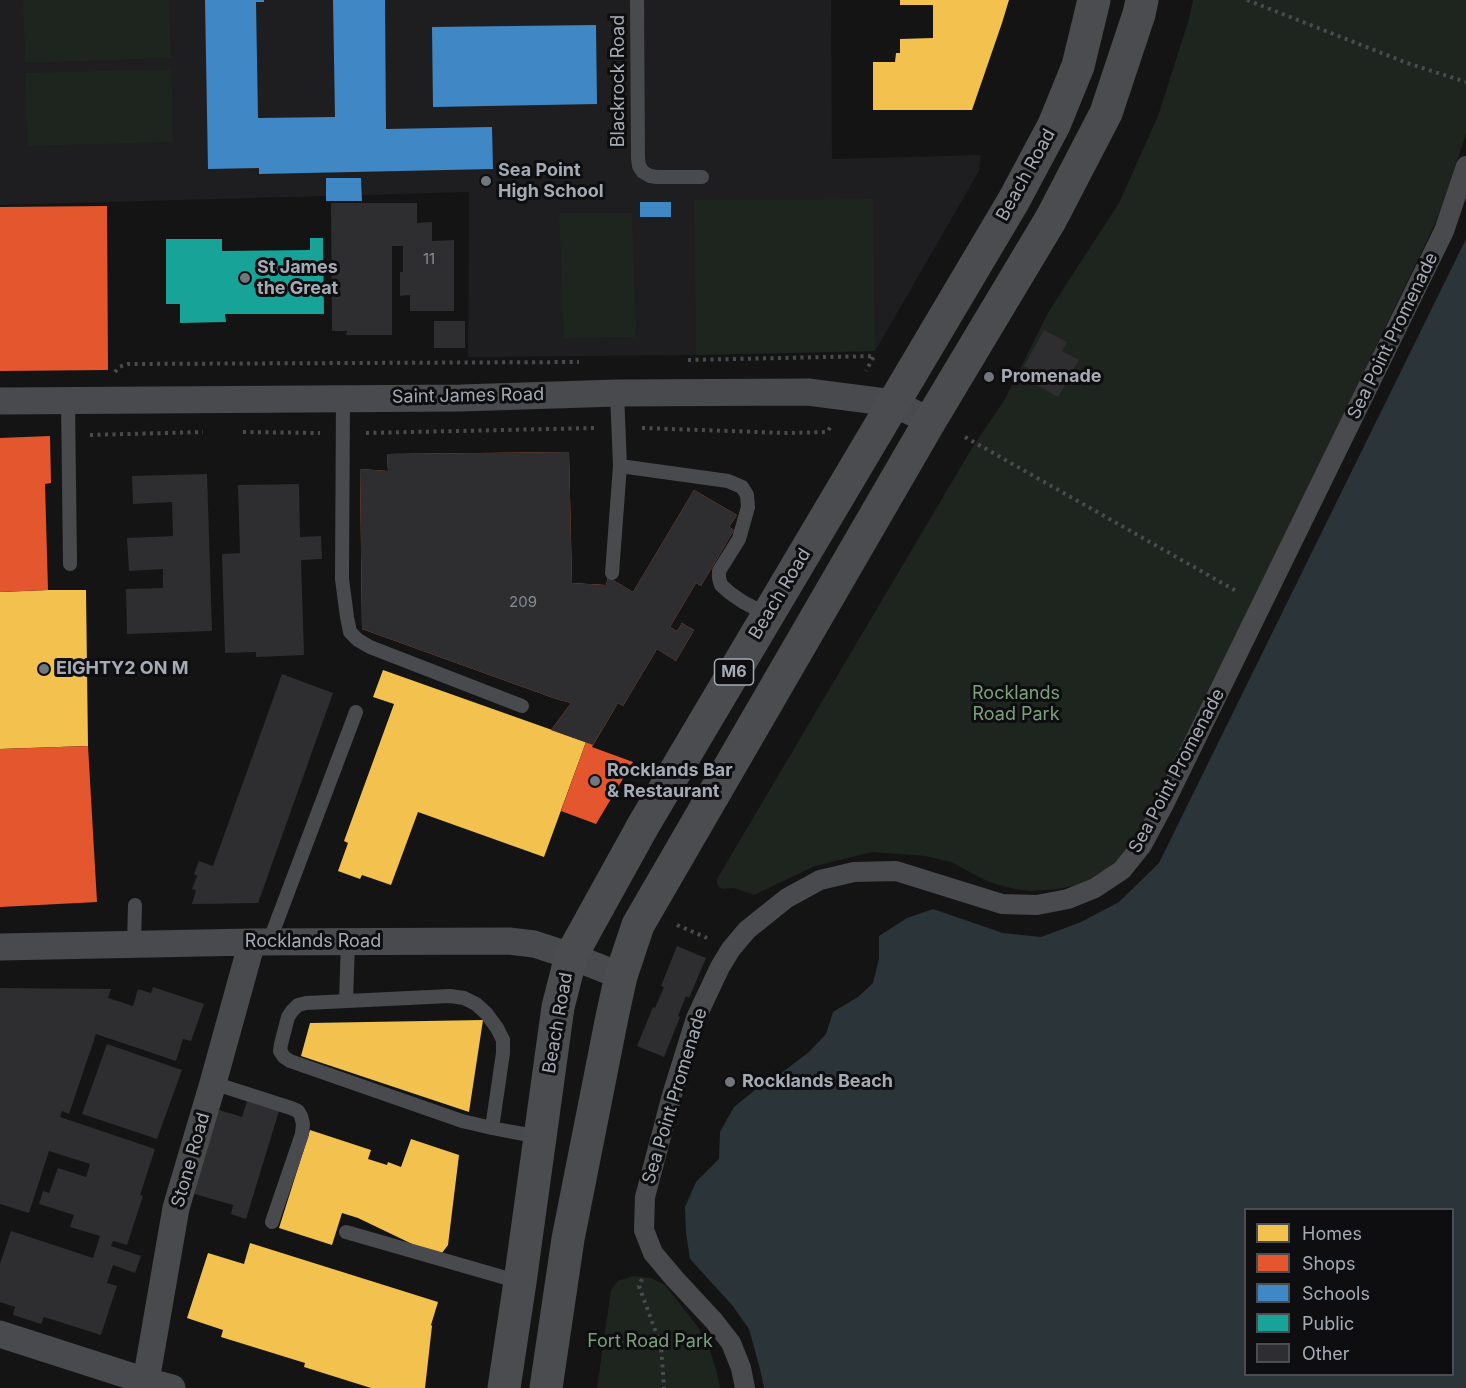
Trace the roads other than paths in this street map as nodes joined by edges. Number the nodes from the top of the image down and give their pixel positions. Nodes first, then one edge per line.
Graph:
1 (637, 0) edge
2 (1094, 0) edge
3 (1142, 0) edge
4 (1466, 166) edge
5 (702, 177) dead end
6 (1014, 200) junction
7 (1051, 219) junction
8 (617, 393) junction
9 (343, 398) junction
10 (0, 401) edge
11 (68, 401) junction
12 (893, 403) junction
13 (930, 421) junction
14 (620, 466) junction
15 (70, 564) dead end
16 (612, 573) dead end
17 (768, 615) junction
18 (522, 706) dead end
19 (356, 712) dead end
20 (135, 905) dead end
21 (348, 941) junction
22 (261, 942) junction
23 (134, 944) junction
24 (0, 947) edge
25 (571, 956) junction
26 (621, 976) junction
27 (346, 1001) junction
28 (213, 1083) junction
29 (492, 1128) junction
30 (540, 1137) junction
31 (272, 1222) dead end
32 (346, 1232) dead end
33 (520, 1282) junction
34 (0, 1334) edge
35 (146, 1381) junction
36 (172, 1388) edge
37 (504, 1388) edge
38 (546, 1388) edge
39 (745, 1388) edge

1 - 5 lane, Blackrock Road
2 - 6 main road, Beach Road / M6
3 - 7 main road, M6
4 - 39 street, Sea Point Promenade
6 - 7 main road
6 - 12 main road, Beach Road / M6
7 - 13 main road, M6
8 - 9 street, Saint James Road
8 - 12 street, Saint James Road
8 - 14 lane
9 - 11 street, Saint James Road
9 - 18 lane
10 - 11 street, Saint James Road
11 - 15 lane
12 - 13 street, Saint James Road
12 - 17 main road, Beach Road / M6
13 - 26 main road, M6
14 - 16 lane
14 - 17 lane
17 - 25 main road, Beach Road / M6
19 - 22 lane, Stone Road
20 - 23 lane
21 - 22 street, Rocklands Road
21 - 25 street, Rocklands Road
21 - 27 lane
22 - 23 street, Rocklands Road
22 - 28 street, Stone Road
23 - 24 street, Rocklands Road
25 - 26 street, Rocklands Road
25 - 30 main road, Beach Road / M6
26 - 38 main road, M6
27 - 29 lane
27 - 29 lane
28 - 31 lane
28 - 35 street, Stone Road
29 - 30 lane
30 - 33 main road, Beach Road / M6
32 - 33 lane
33 - 37 main road, Beach Road / M6
34 - 35 street
35 - 36 street

